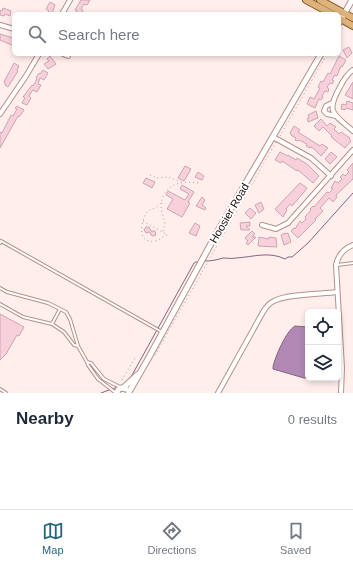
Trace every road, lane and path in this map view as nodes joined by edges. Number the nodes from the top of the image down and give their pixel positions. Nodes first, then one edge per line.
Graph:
1 (70, 0) edge
2 (306, 0) edge
3 (320, 0) edge
4 (352, 0) edge
5 (63, 12) edge
6 (328, 12) edge
7 (333, 12) edge
8 (353, 18) edge
9 (341, 19) edge
10 (0, 25) edge
11 (353, 26) edge
12 (345, 27) dead end
13 (12, 28) edge
14 (341, 30) edge
15 (38, 56) edge
16 (320, 56) edge
17 (326, 56) edge
18 (353, 70) edge
19 (332, 103) junction
20 (0, 114) edge
21 (336, 116) junction
22 (353, 132) edge
23 (275, 138) junction
24 (353, 150) edge
25 (150, 175) dead end
26 (331, 176) junction
27 (182, 183) junction
28 (200, 183) dead end
29 (162, 203) junction
30 (142, 221) junction
31 (262, 225) dead end
32 (163, 232) junction
33 (0, 242) edge
34 (353, 245) edge
35 (353, 263) edge
36 (336, 265) junction
37 (0, 288) edge
38 (337, 292) junction
39 (0, 304) edge
40 (60, 309) junction
41 (52, 324) junction
42 (163, 332) junction
43 (78, 346) junction
44 (153, 356) dead end
45 (135, 358) dead end
46 (88, 362) junction
47 (139, 374) junction
48 (122, 380) dead end
49 (122, 388) junction
50 (0, 389) edge
51 (129, 392) edge
52 (341, 392) edge
53 (6, 393) edge
54 (117, 393) edge
55 (218, 393) edge
56 (346, 393) edge

1 - 5 street
2 - 6 main road
3 - 7 main road
4 - 9 street
8 - 9 main road
9 - 11 main road
10 - 13 street
12 - 14 path
15 - 20 street
16 - 23 street, Hoosier Road
17 - 23 path
18 - 19 street
19 - 21 street
19 - 21 street
21 - 22 street
23 - 26 street
23 - 42 street, Hoosier Road
23 - 44 path
24 - 26 street
25 - 27 path
26 - 31 street
27 - 28 path
27 - 29 path
29 - 30 path
29 - 32 path
30 - 32 path
30 - 32 path
33 - 42 lane
34 - 36 street
35 - 36 lane
36 - 38 street
37 - 40 lane
38 - 52 street
38 - 55 street
39 - 41 lane
40 - 41 lane
40 - 43 lane
41 - 43 lane
42 - 47 street, Hoosier Road
43 - 46 lane
45 - 48 path
46 - 49 lane
46 - 54 lane
47 - 49 street, Hoosier Road
47 - 51 street, Hoosier Road
49 - 51 street
49 - 54 street, Hoosier Road
50 - 53 lane
52 - 56 street

